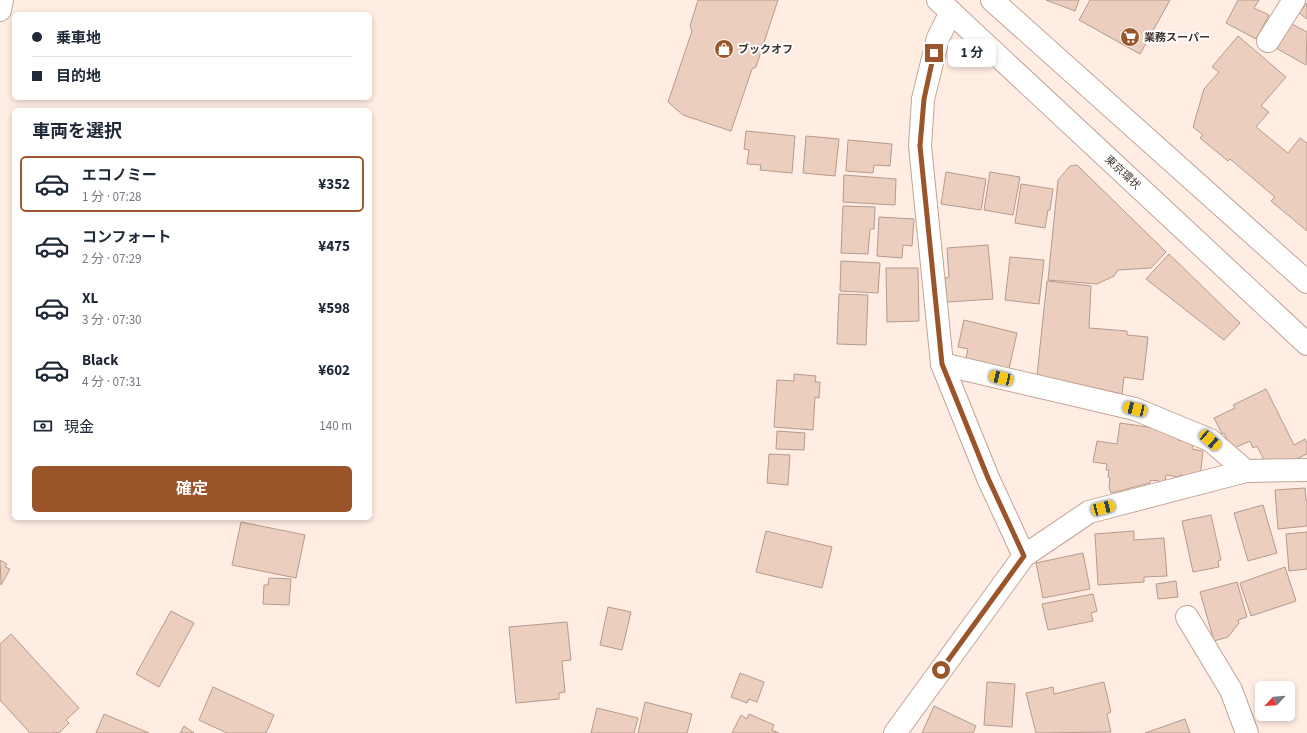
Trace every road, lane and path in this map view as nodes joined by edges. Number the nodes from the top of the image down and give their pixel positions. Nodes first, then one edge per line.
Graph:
1 (2, 0) edge
2 (992, 0) edge
3 (1294, 0) edge
4 (944, 6) edge
5 (0, 10) edge
6 (1268, 42) dead end
7 (1307, 282) edge
8 (1307, 344) edge
9 (942, 364) junction
10 (1307, 470) edge
11 (1246, 471) junction
12 (1024, 556) junction
13 (1187, 617) dead end
14 (895, 733) edge
15 (1247, 733) edge

1 - 5 main road
2 - 7 main road
3 - 6 main road
4 - 8 main road, 東京環状
4 - 9 main road
9 - 11 main road
9 - 12 main road
10 - 11 main road
11 - 12 main road
12 - 14 main road
13 - 15 main road

